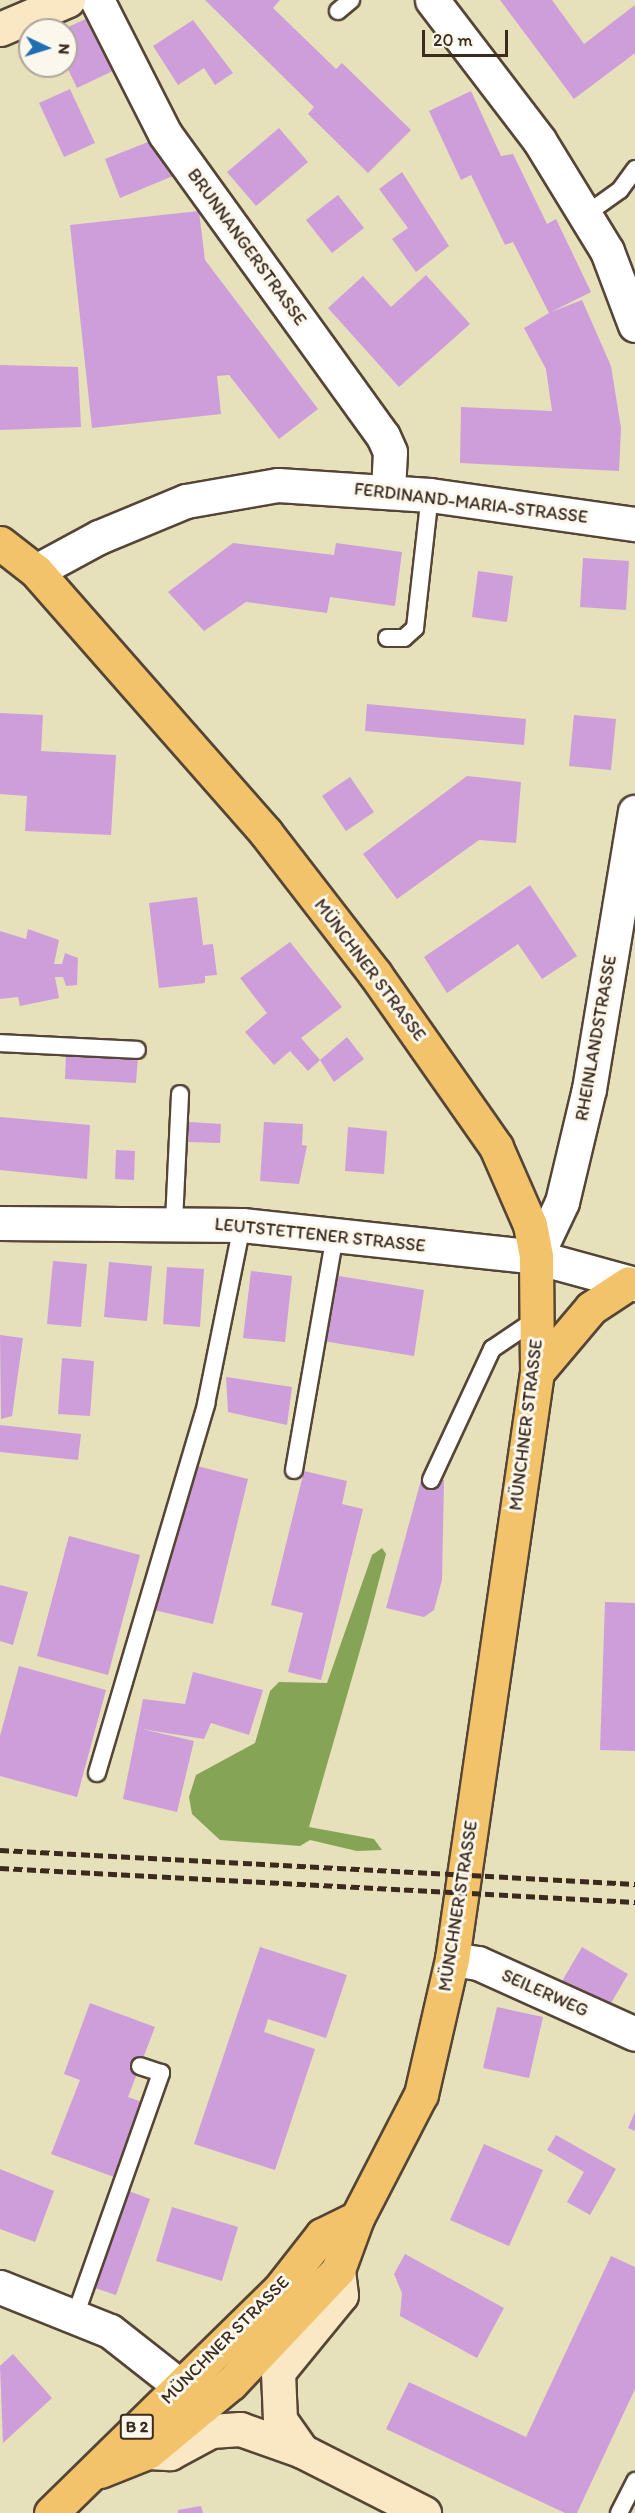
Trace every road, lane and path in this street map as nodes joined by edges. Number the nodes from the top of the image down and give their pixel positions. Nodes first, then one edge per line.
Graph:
1 (69, 0) edge
2 (97, 0) edge
3 (432, 0) edge
4 (0, 29) edge
5 (635, 169) edge
6 (585, 215) junction
7 (635, 325) edge
8 (388, 491) junction
9 (430, 495) junction
10 (635, 524) edge
11 (0, 543) edge
12 (36, 571) junction
13 (387, 638) dead end
14 (635, 812) edge
15 (0, 1043) edge
16 (137, 1050) dead end
17 (180, 1094) dead end
18 (0, 1222) edge
19 (174, 1222) junction
20 (242, 1225) junction
21 (335, 1235) junction
22 (536, 1257) junction
23 (632, 1284) edge
24 (539, 1317) junction
25 (537, 1371) junction
26 (294, 1470) dead end
27 (431, 1480) dead end
28 (98, 1773) dead end
29 (452, 1959) junction
30 (635, 2034) edge
31 (140, 2066) dead end
32 (357, 2218) junction
33 (338, 2270) junction
34 (0, 2287) edge
35 (75, 2316) junction
36 (180, 2386) junction
37 (302, 2451) junction
38 (148, 2452) junction
39 (100, 2471) junction
40 (635, 2481) edge
41 (51, 2513) edge
42 (424, 2513) edge
43 (619, 2513) edge

1 - 4 main road
2 - 8 street, BRUNNANGERSTRASSE
3 - 6 street
5 - 6 lane
6 - 7 street
8 - 9 street, FERDINAND-MARIA-STRASSE
8 - 12 street, FERDINAND-MARIA-STRASSE
9 - 10 street, FERDINAND-MARIA-STRASSE
9 - 13 lane
11 - 12 main road, MÜNCHNER STRASSE
12 - 22 main road, MÜNCHNER STRASSE
14 - 22 street, RHEINLANDSTRASSE
15 - 16 lane
17 - 19 lane
18 - 19 street, LEUTSTETTENER STRASSE
19 - 20 street, LEUTSTETTENER STRASSE
20 - 21 street, LEUTSTETTENER STRASSE
20 - 28 lane
21 - 22 street, LEUTSTETTENER STRASSE
21 - 26 lane
22 - 23 street, LEUTSTETTENER STRASSE
22 - 24 main road, MÜNCHNER STRASSE
23 - 25 main road
24 - 25 main road, MÜNCHNER STRASSE
24 - 27 lane
25 - 29 main road, MÜNCHNER STRASSE
29 - 30 street, SEILERWEG
29 - 32 main road, MÜNCHNER STRASSE
31 - 35 lane
32 - 33 main road, MÜNCHNER STRASSE
32 - 36 main road, MÜNCHNER STRASSE
33 - 37 main road
33 - 38 main road, MÜNCHNER STRASSE
34 - 35 street
35 - 36 street
36 - 39 main road, MÜNCHNER STRASSE / B 2
37 - 38 main road
37 - 42 main road
38 - 39 main road, MÜNCHNER STRASSE
39 - 41 main road, MÜNCHNER STRASSE / B 2
40 - 43 lane

